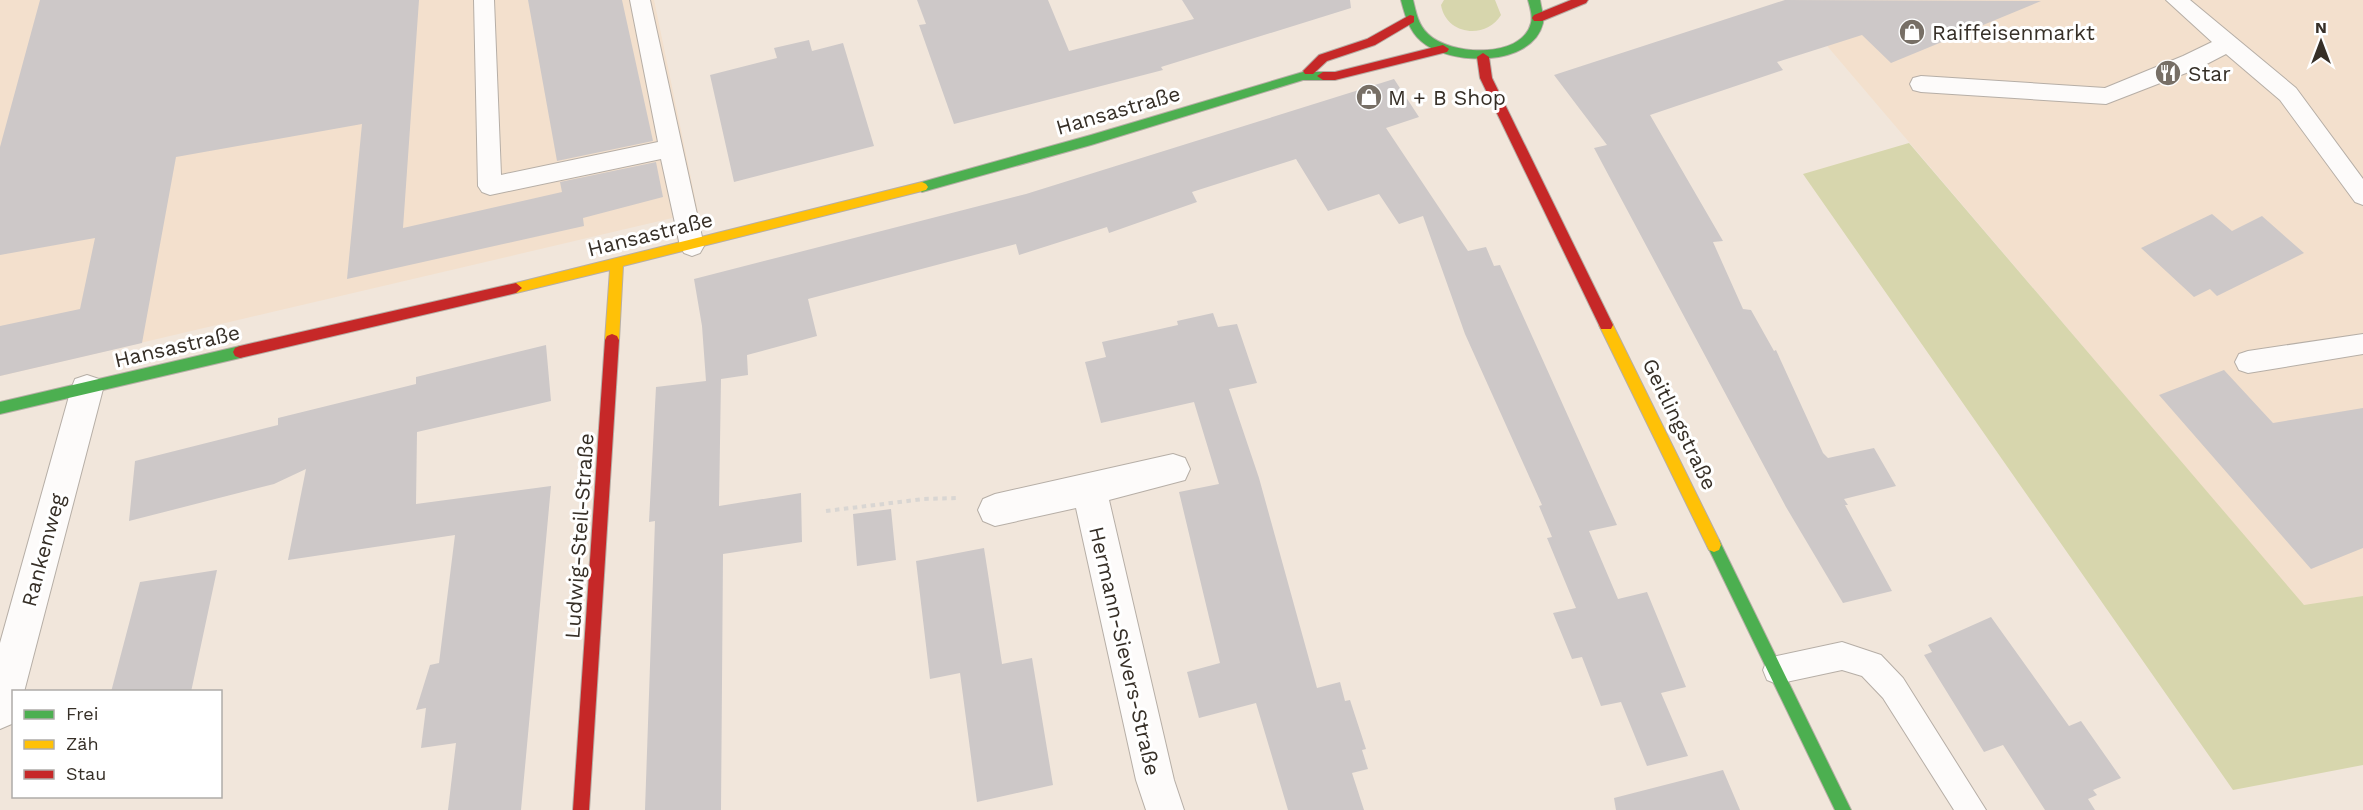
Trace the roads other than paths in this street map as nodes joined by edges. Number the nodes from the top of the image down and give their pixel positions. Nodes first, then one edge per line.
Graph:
1 (484, 0) edge
2 (640, 0) edge
3 (1407, 0) edge
4 (1534, 0) edge
5 (1582, 0) edge
6 (2176, 0) edge
7 (1538, 18) junction
8 (1410, 19) junction
9 (2228, 43) junction
10 (1443, 50) junction
11 (1483, 57) junction
12 (1303, 76) junction
13 (1921, 84) dead end
14 (670, 148) junction
15 (2363, 196) edge
16 (692, 246) junction
17 (617, 264) junction
18 (2363, 344) edge
19 (2248, 362) dead end
20 (87, 389) junction
21 (0, 408) edge
22 (1173, 469) dead end
23 (1089, 490) junction
24 (995, 510) dead end
25 (1777, 670) junction
26 (0, 711) edge
27 (581, 810) edge
28 (1165, 810) edge
29 (1843, 810) edge
30 (1971, 810) edge

1 - 14 lane
2 - 14 lane
3 - 8 street
4 - 7 street
5 - 7 street
6 - 9 lane
7 - 11 street, Hansastraße
8 - 10 street, Hansastraße
8 - 12 street, Hansastraße
9 - 13 lane
9 - 15 lane
10 - 11 street, Hansastraße
10 - 12 street, Hansastraße
11 - 25 street, Geitlingstraße
12 - 16 street, Hansastraße
14 - 16 lane
16 - 17 street, Hansastraße
17 - 20 street, Hansastraße
17 - 27 street, Ludwig-Steil-Straße
18 - 19 lane
20 - 21 street, Hansastraße
20 - 26 street, Rankenweg
22 - 23 street
23 - 24 street
23 - 28 street, Hermann-Sievers-Straße
25 - 29 street, Geitlingstraße
25 - 30 lane

